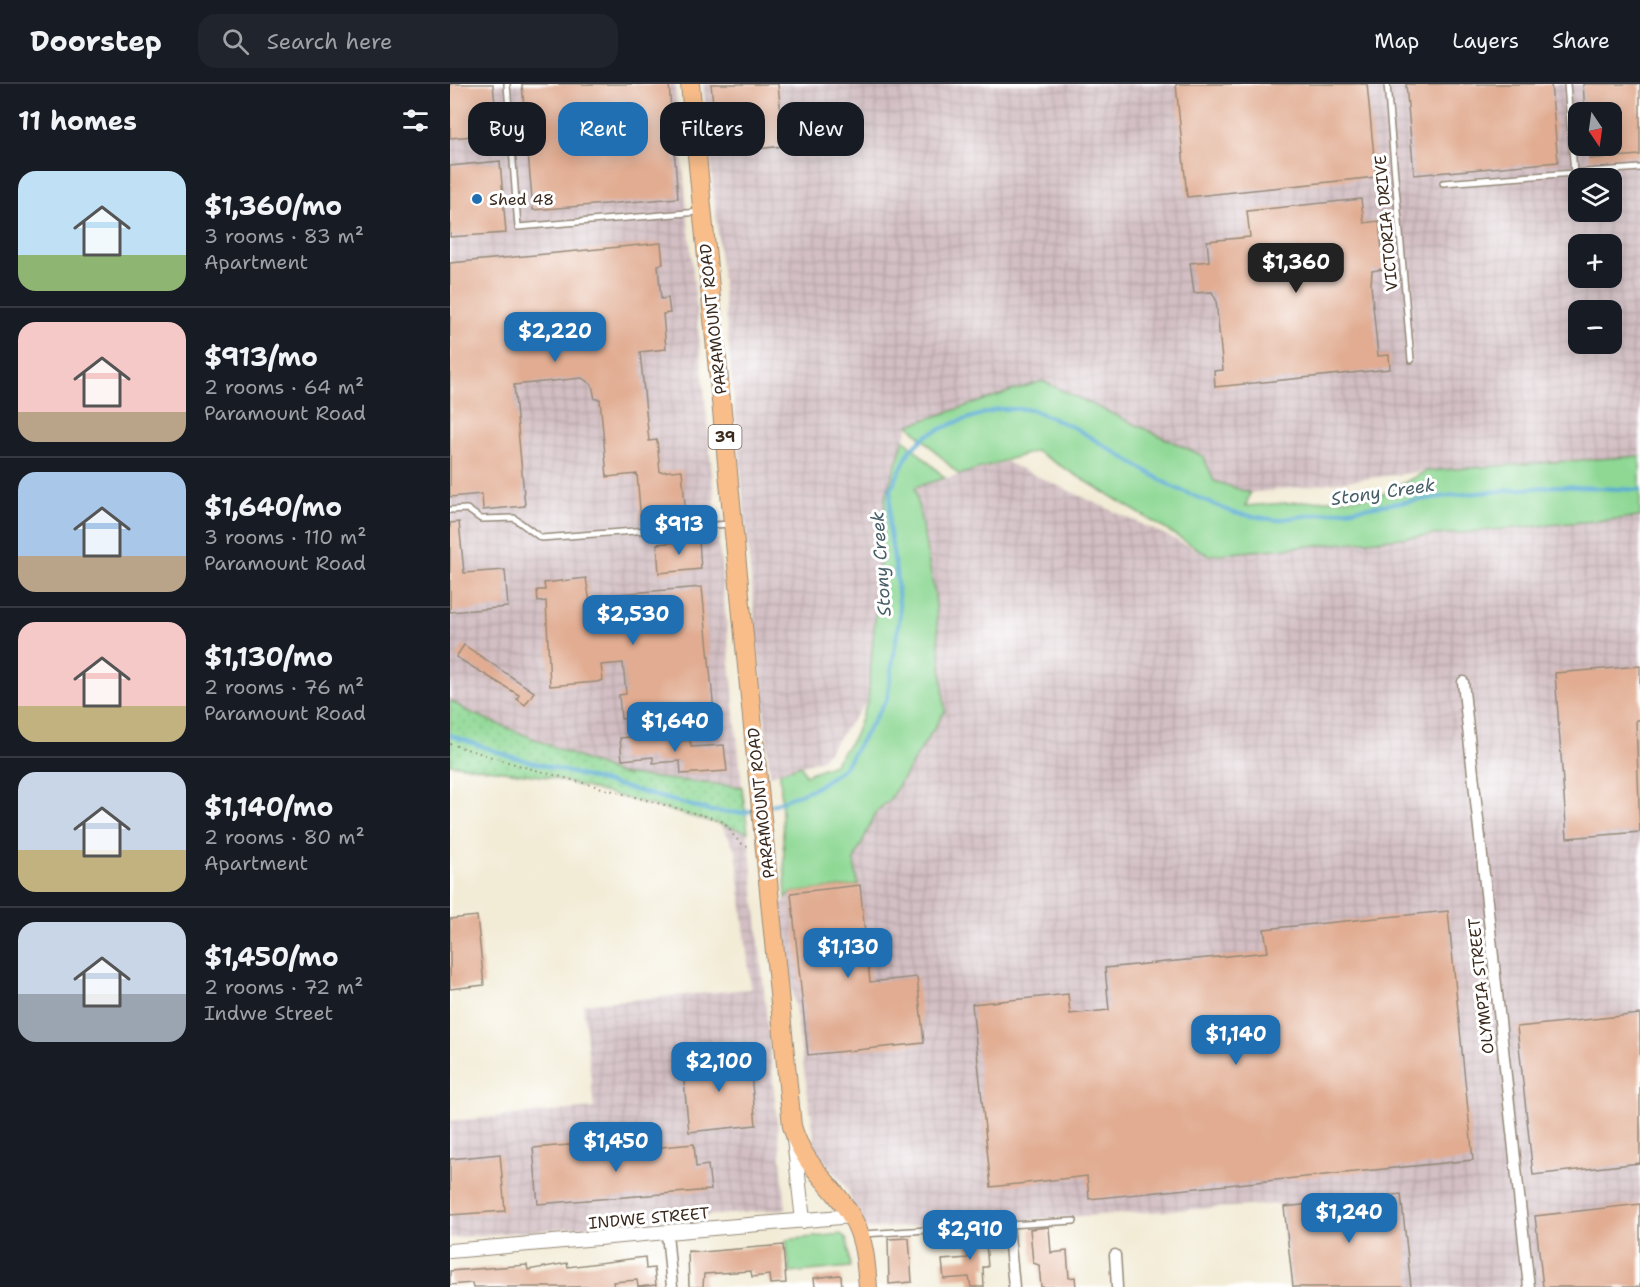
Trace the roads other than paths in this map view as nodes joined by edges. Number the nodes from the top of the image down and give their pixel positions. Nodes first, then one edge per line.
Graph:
1 (507, 84) edge
2 (690, 84) edge
3 (1387, 84) edge
4 (1567, 84) edge
5 (1574, 168) edge
6 (1640, 168) edge
7 (1622, 169) edge
8 (1568, 173) edge
9 (1443, 183) dead end
10 (703, 212) junction
11 (1411, 360) dead end
12 (450, 510) edge
13 (733, 524) junction
14 (1463, 682) dead end
15 (792, 1126) junction
16 (852, 1216) junction
17 (802, 1221) junction
18 (1074, 1221) dead end
19 (1008, 1225) junction
20 (667, 1233) junction
21 (860, 1234) junction
22 (450, 1251) edge
23 (1115, 1255) dead end
24 (672, 1287) edge
25 (868, 1287) edge
26 (1014, 1287) edge
27 (1117, 1287) edge
28 (1529, 1287) edge

1 - 10 lane
2 - 10 main road, PARAMOUNT ROAD / 39
3 - 11 lane, VICTORIA DRIVE
4 - 5 lane
6 - 7 lane
8 - 9 lane
10 - 13 main road, PARAMOUNT ROAD / 39
12 - 13 lane
13 - 15 main road, PARAMOUNT ROAD / 39
14 - 28 street, OLYMPIA STREET
15 - 16 main road, PARAMOUNT ROAD / 39
15 - 17 street
16 - 17 street, INDWE STREET
16 - 21 main road, 39
17 - 20 street, INDWE STREET
18 - 19 lane
19 - 21 lane
19 - 26 street
20 - 22 street, INDWE STREET
20 - 24 street
21 - 25 main road, 39
23 - 27 street

